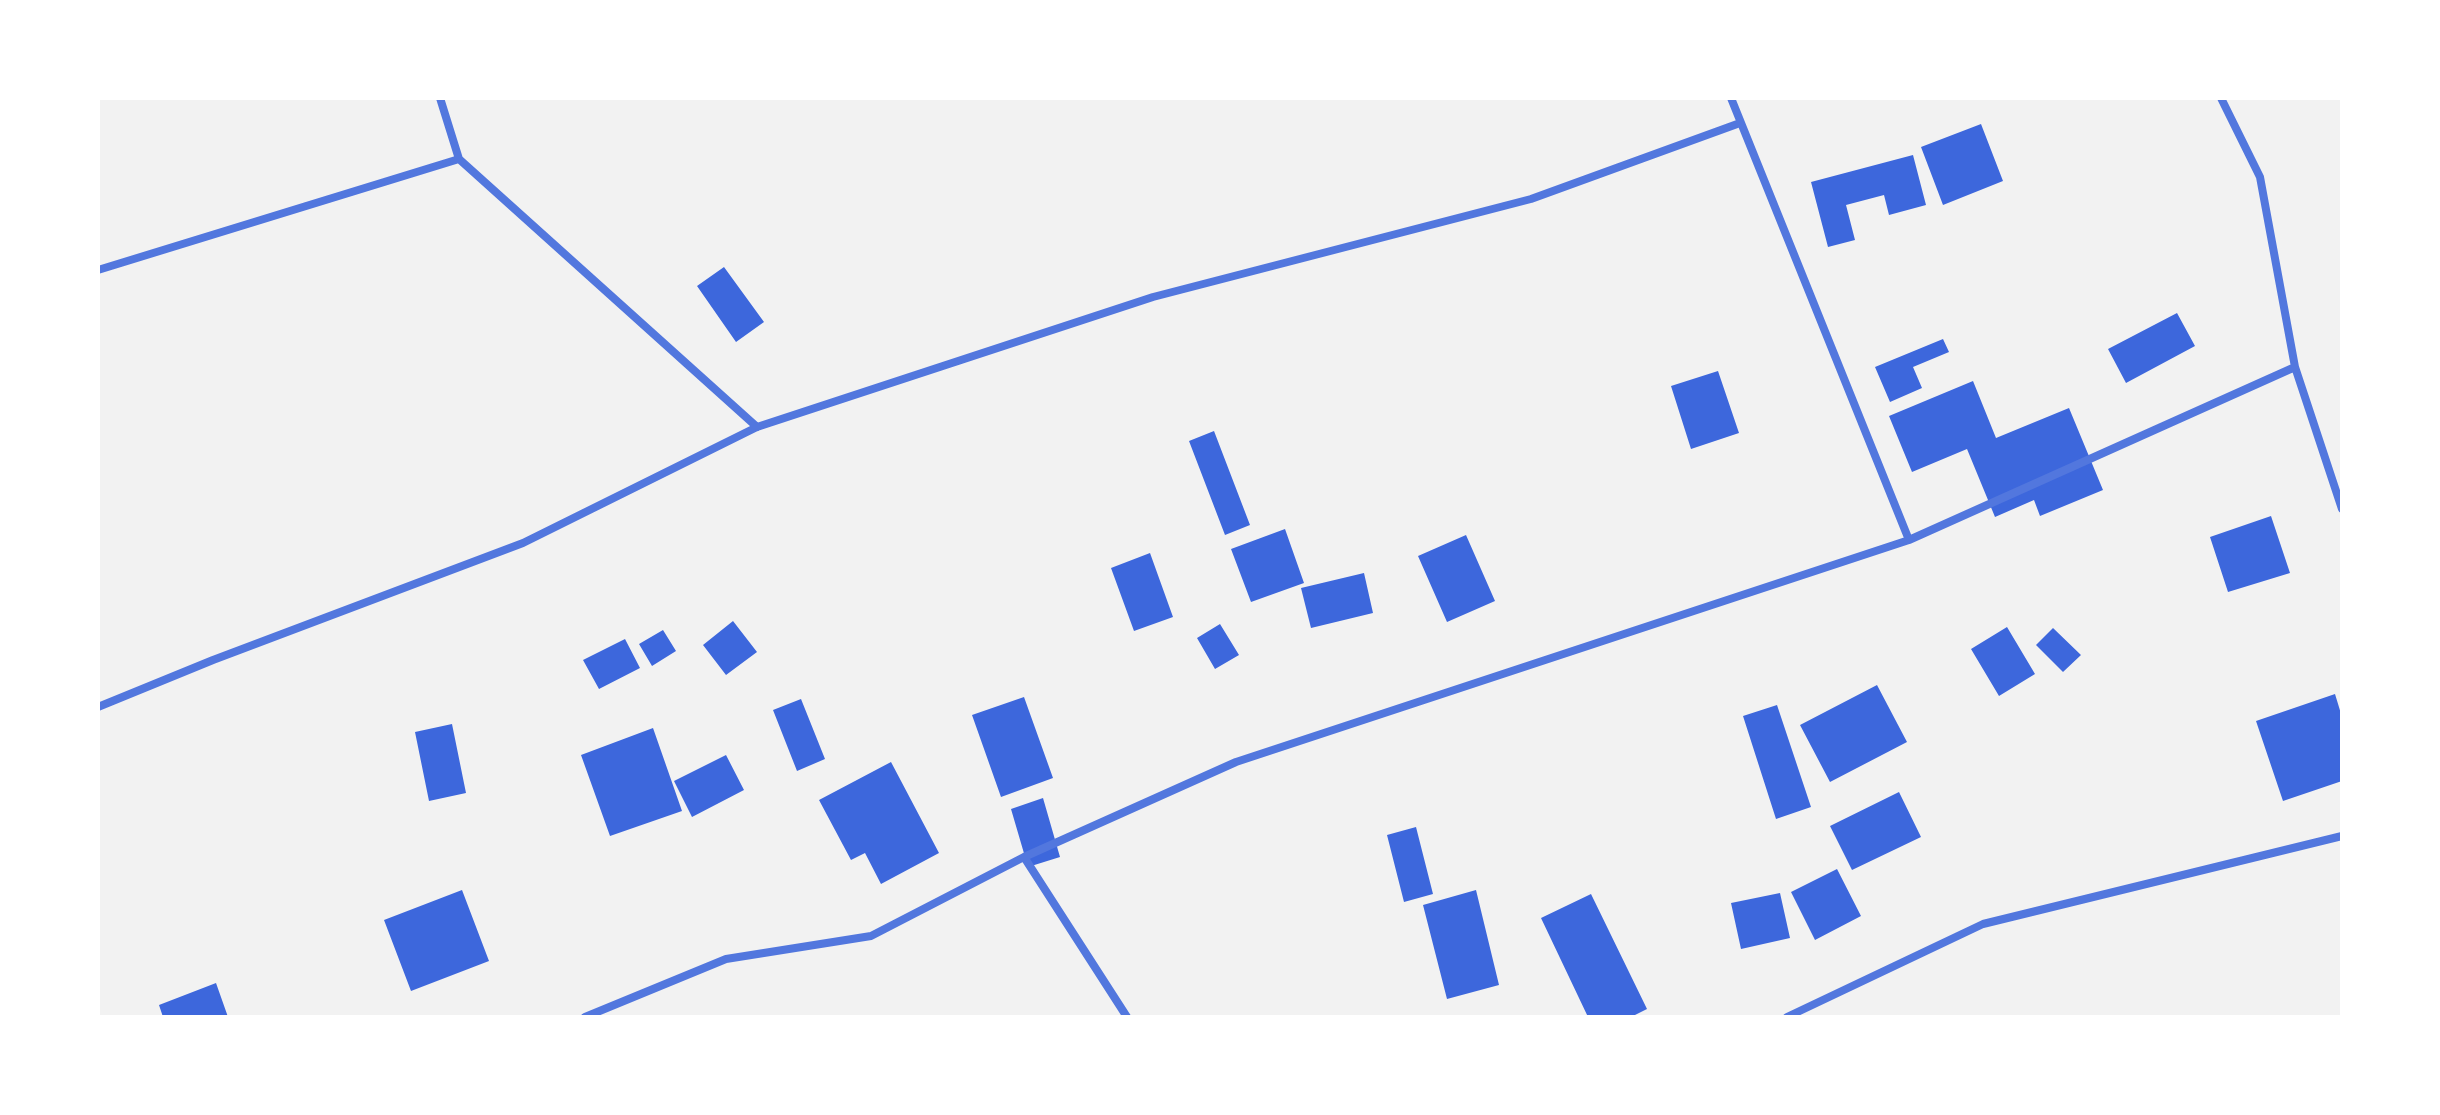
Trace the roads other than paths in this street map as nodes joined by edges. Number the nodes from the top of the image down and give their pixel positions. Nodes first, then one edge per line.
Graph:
1 (440, 98) edge
2 (1731, 98) edge
3 (2221, 98) edge
4 (1740, 123) junction
5 (459, 159) junction
6 (98, 270) edge
7 (2295, 367) junction
8 (757, 427) junction
9 (2342, 509) edge
10 (1909, 540) junction
11 (98, 707) edge
12 (2342, 836) edge
13 (1024, 857) junction
14 (585, 1017) edge
15 (1127, 1017) edge
16 (1787, 1017) edge

1 - 5 street
2 - 4 street
3 - 7 street
4 - 8 street
4 - 10 street
5 - 6 street
5 - 8 street
7 - 9 street
7 - 10 street
8 - 11 street
10 - 13 street
12 - 16 street
13 - 14 street
13 - 15 street

